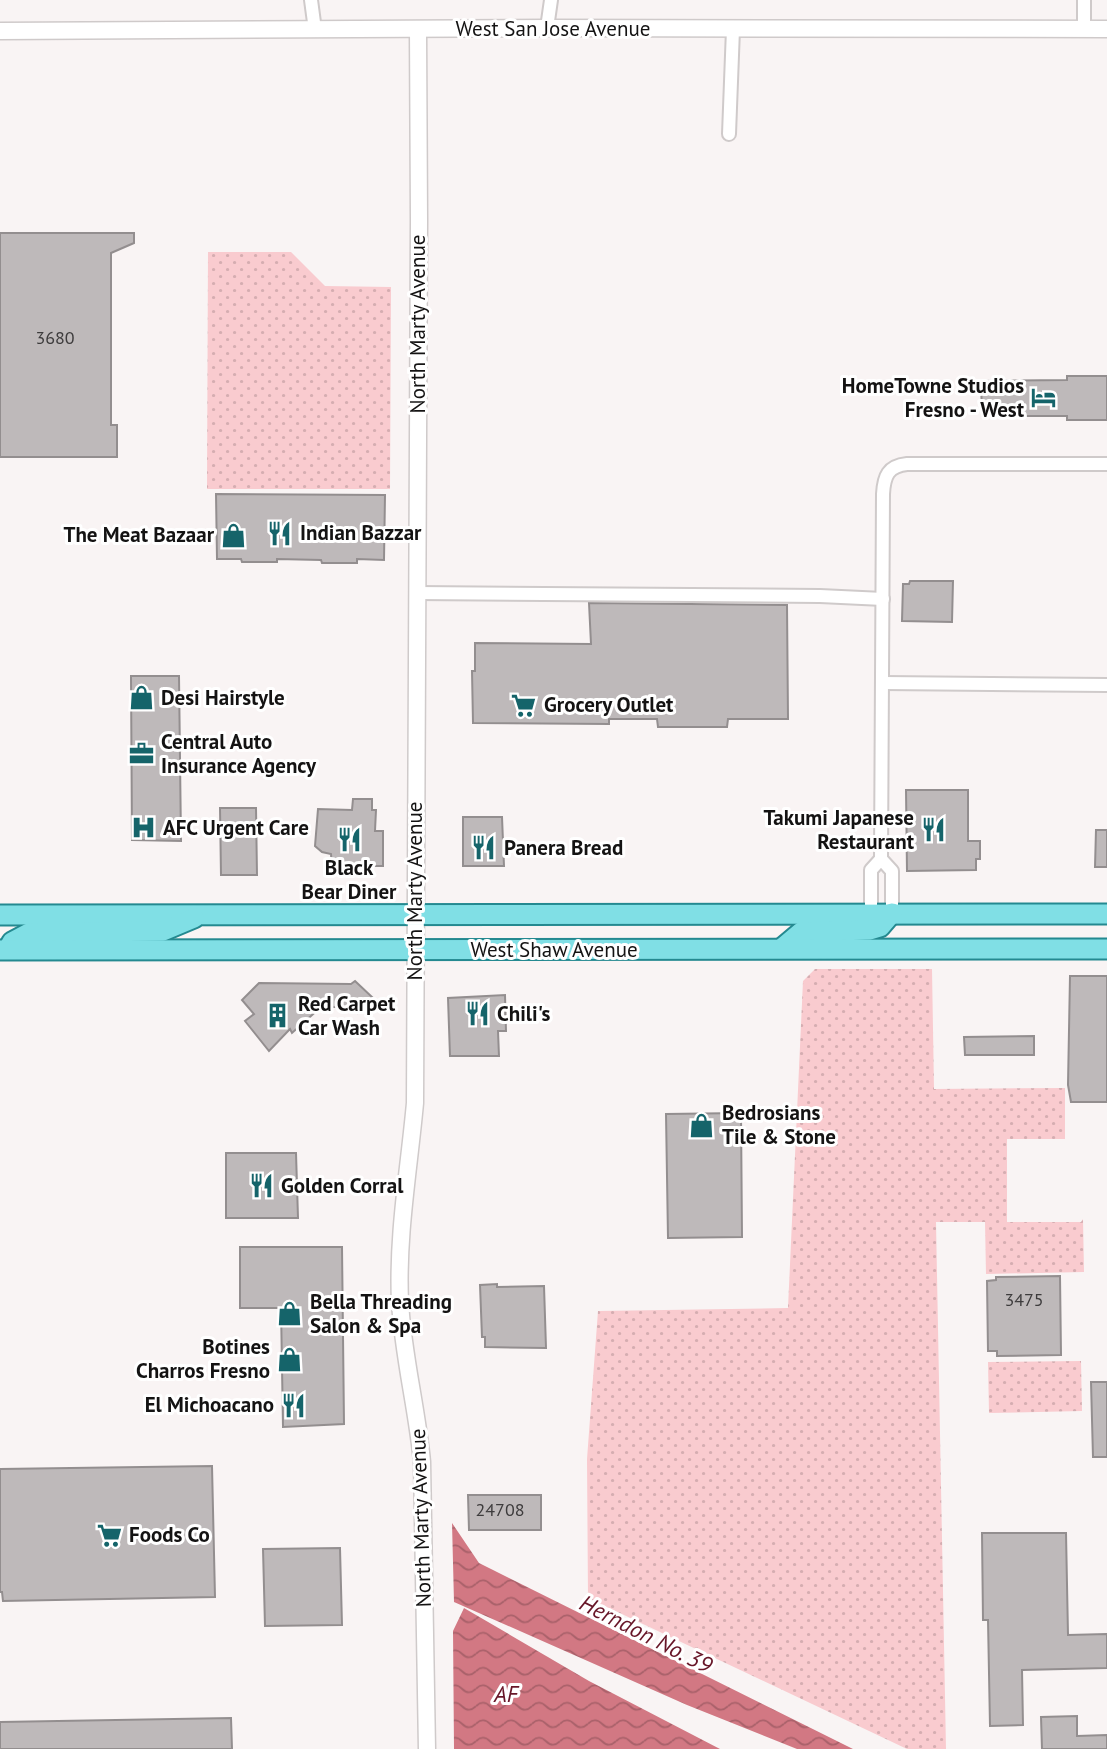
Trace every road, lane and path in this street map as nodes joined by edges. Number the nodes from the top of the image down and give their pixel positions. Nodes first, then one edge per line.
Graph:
1 (311, 0) edge
2 (551, 0) edge
3 (1084, 0) edge
4 (547, 28) junction
5 (733, 29) junction
6 (1084, 29) junction
7 (1107, 29) edge
8 (315, 30) junction
9 (418, 30) junction
10 (0, 31) edge
11 (729, 134) dead end
12 (1107, 464) edge
13 (416, 593) junction
14 (883, 599) junction
15 (883, 683) junction
16 (1107, 685) edge
17 (881, 859) junction
18 (871, 913) junction
19 (892, 913) junction
20 (205, 914) junction
21 (1107, 914) edge
22 (0, 915) edge
23 (415, 915) junction
24 (782, 948) junction
25 (1107, 949) edge
26 (4, 950) edge
27 (414, 950) junction
28 (427, 1749) edge

1 - 8 street
2 - 4 street
3 - 6 street
4 - 5 street, West San Jose Avenue
4 - 9 street, West San Jose Avenue
5 - 6 street, West San Jose Avenue
5 - 11 street
6 - 7 street, West San Jose Avenue
8 - 9 street, West San Jose Avenue
8 - 10 street, West San Jose Avenue
9 - 13 street, North Marty Avenue
12 - 14 street
13 - 14 street
13 - 23 street, North Marty Avenue
14 - 15 street
15 - 16 street
15 - 17 street
17 - 18 street
17 - 19 street
18 - 19 main road, West Shaw Avenue
18 - 23 main road, West Shaw Avenue
19 - 21 main road, West Shaw Avenue
19 - 24 main road
20 - 22 main road, West Shaw Avenue
20 - 23 main road, West Shaw Avenue
20 - 26 main road
23 - 27 street, North Marty Avenue
24 - 25 main road, West Shaw Avenue
24 - 27 main road, West Shaw Avenue
26 - 27 main road, West Shaw Avenue
27 - 28 street, North Marty Avenue

